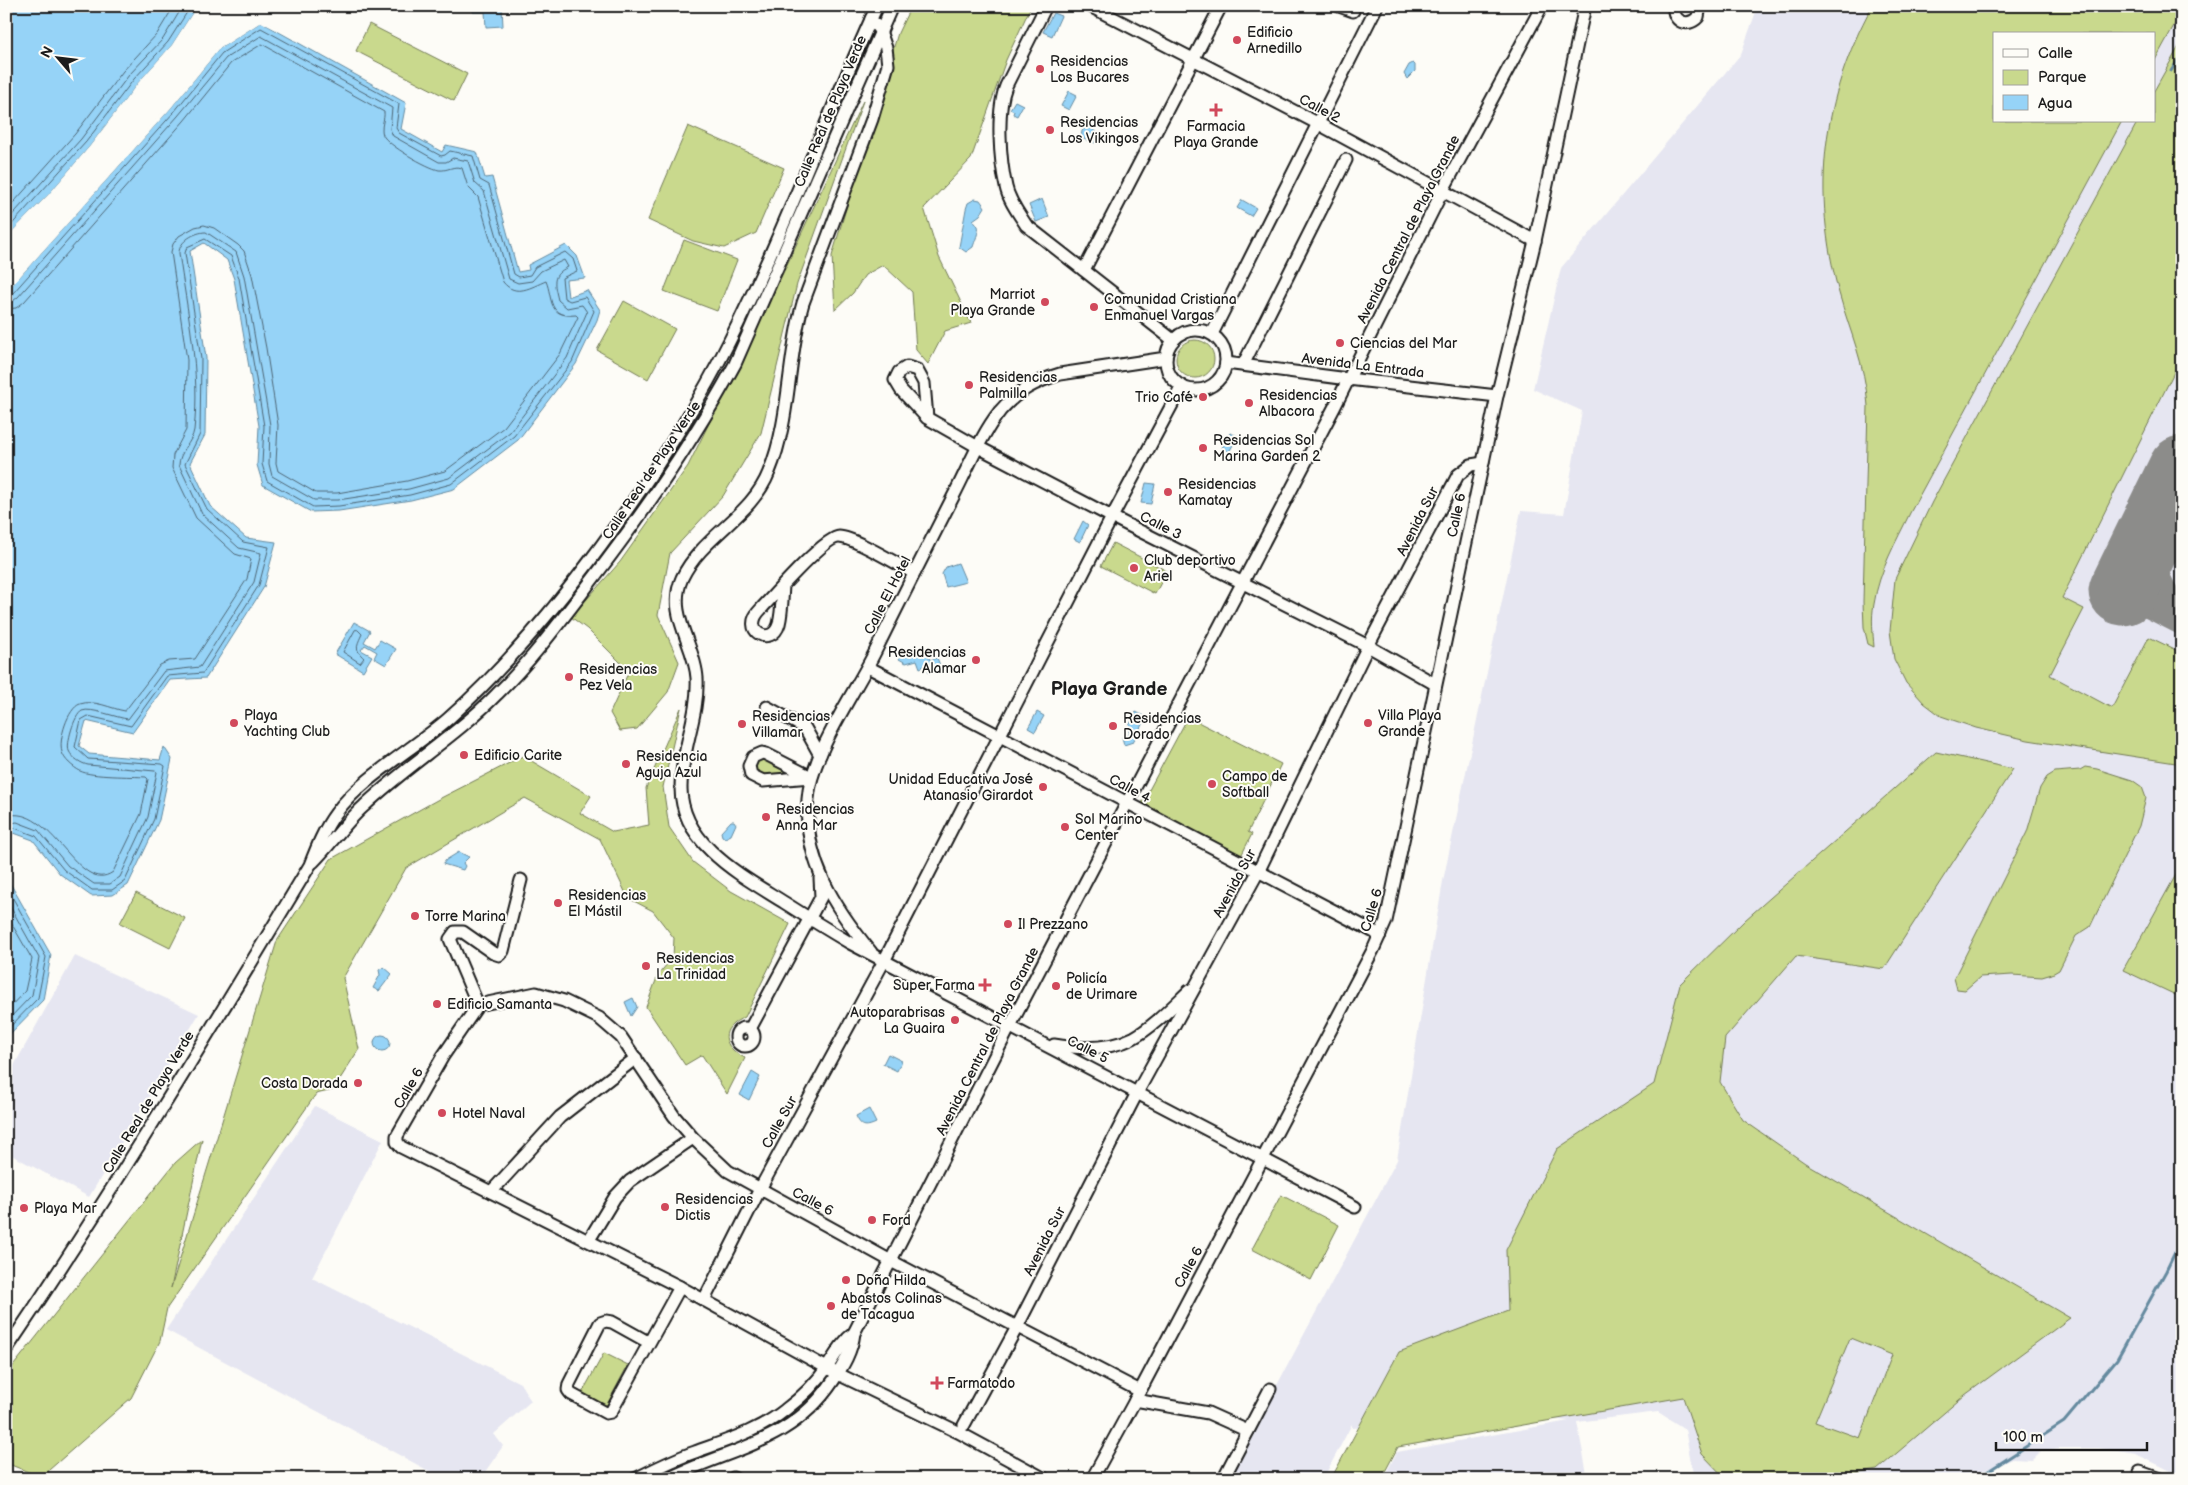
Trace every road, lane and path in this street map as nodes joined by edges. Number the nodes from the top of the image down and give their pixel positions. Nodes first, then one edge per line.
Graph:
1 (877, 6) edge
2 (892, 6) edge
3 (1046, 6) edge
4 (1090, 6) edge
5 (1221, 6) edge
6 (1339, 6) edge
7 (1377, 6) edge
8 (1542, 6) edge
9 (1585, 6) edge
10 (1674, 6) edge
11 (1700, 6) edge
12 (1353, 11) dead end
13 (872, 19) junction
14 (880, 31) junction
15 (1193, 61) junction
16 (1318, 124) junction
17 (1346, 160) dead end
18 (804, 174) junction
19 (816, 180) junction
20 (1442, 192) junction
21 (780, 229) junction
22 (792, 236) junction
23 (1535, 241) junction
24 (1084, 270) junction
25 (756, 285) junction
26 (768, 290) junction
27 (1212, 334) junction
28 (1173, 340) junction
29 (728, 343) junction
30 (741, 349) junction
31 (1166, 358) junction
32 (1226, 363) junction
33 (1243, 365) junction
34 (1348, 379) junction
35 (1182, 386) junction
36 (701, 394) junction
37 (1497, 396) junction
38 (714, 402) junction
39 (927, 418) dead end
40 (669, 446) junction
41 (978, 447) junction
42 (683, 454) junction
43 (1483, 462) junction
44 (635, 497) junction
45 (648, 507) junction
46 (1112, 518) junction
47 (601, 546) junction
48 (612, 555) junction
49 (914, 572) junction
50 (1243, 584) junction
51 (783, 586) dead end
52 (545, 618) junction
53 (556, 628) junction
54 (1368, 646) junction
55 (868, 666) junction
56 (1435, 684) junction
57 (767, 707) dead end
58 (1000, 737) junction
59 (820, 755) junction
60 (811, 777) junction
61 (1128, 804) junction
62 (310, 865) junction
63 (1258, 872) junction
64 (820, 875) junction
65 (521, 880) dead end
66 (807, 919) junction
67 (1380, 935) junction
68 (879, 958) junction
69 (1196, 986) junction
70 (478, 1005) junction
71 (1010, 1026) junction
72 (750, 1028) dead end
73 (1044, 1044) junction
74 (636, 1058) junction
75 (1138, 1092) junction
76 (692, 1138) junction
77 (1263, 1159) junction
78 (760, 1189) junction
79 (491, 1192) junction
80 (1355, 1206) dead end
81 (588, 1240) junction
82 (891, 1260) junction
83 (680, 1286) junction
84 (704, 1300) junction
85 (1017, 1327) junction
86 (648, 1342) junction
87 (6, 1350) edge
88 (841, 1357) junction
89 (827, 1368) junction
90 (838, 1374) junction
91 (1270, 1389) dead end
92 (1138, 1395) junction
93 (964, 1425) dead end
94 (1248, 1431) junction
95 (2140, 1472) dead end
96 (635, 1479) edge
97 (668, 1479) edge
98 (1045, 1479) edge
99 (1092, 1479) edge
100 (1223, 1479) edge
101 (2160, 1479) edge

1 - 13 street, Calle Real de Playa Verde
2 - 14 street, Calle Real de Playa Verde
3 - 24 street
4 - 15 street, Calle 2
5 - 15 street
6 - 12 street
7 - 16 street
8 - 20 street, Avenida Central de Playa Grande
9 - 23 street, Calle 6
10 - 11 street
13 - 14 street, Calle 5
13 - 18 street, Calle Real de Playa Verde
14 - 19 street, Calle Real de Playa Verde
14 - 66 street, Calle 5
15 - 16 street, Calle 2
15 - 24 street
16 - 20 street, Calle 2
16 - 27 street
17 - 33 street
18 - 19 street
18 - 21 street, Calle Real de Playa Verde
19 - 22 street, Calle Real de Playa Verde
20 - 23 street, Calle 2
20 - 34 street, Avenida Central de Playa Grande
21 - 22 street
21 - 25 street, Calle Real de Playa Verde
22 - 26 street, Calle Real de Playa Verde
23 - 37 street, Calle 6
24 - 28 street
25 - 26 street
25 - 29 street, Calle Real de Playa Verde
26 - 30 street, Calle Real de Playa Verde
27 - 28 street
27 - 32 street
28 - 31 street
29 - 30 street
29 - 36 street, Calle Real de Playa Verde
30 - 38 street, Calle Real de Playa Verde
31 - 35 street
31 - 41 street, Calle El Hotel
32 - 33 street, Avenida La Entrada
32 - 35 street
33 - 34 street, Avenida La Entrada
34 - 37 street, Avenida La Entrada
34 - 50 street, Avenida Central de Playa Grande
35 - 46 street, Calle Sur
36 - 38 street
36 - 40 street, Calle Real de Playa Verde
37 - 43 street, Calle 6
38 - 42 street, Calle Real de Playa Verde
39 - 41 street, Calle 3
40 - 42 street
40 - 44 street, Calle Real de Playa Verde
41 - 46 street, Calle 3
41 - 49 street, Calle El Hotel
42 - 45 street, Calle Real de Playa Verde
43 - 54 street, Avenida Sur
43 - 56 street, Calle 6
44 - 45 street
44 - 47 street, Calle Real de Playa Verde
45 - 48 street, Calle Real de Playa Verde
46 - 50 street, Calle 3
46 - 58 street, Calle Sur
47 - 48 street
47 - 52 street, Calle Real de Playa Verde
48 - 53 street, Calle Real de Playa Verde
49 - 51 street
49 - 55 street, Calle El Hotel
50 - 54 street, Calle 3
50 - 61 street, Avenida Central de Playa Grande
52 - 53 street
52 - 62 street, Calle Real de Playa Verde
53 - 62 street, Calle Real de Playa Verde
54 - 56 street, Calle 3
54 - 63 street, Avenida Sur
55 - 58 street, Calle 4
55 - 59 street, Calle El Hotel
56 - 67 street, Calle 6
57 - 59 street
58 - 61 street, Calle 4
58 - 68 street, Calle Sur
59 - 60 street, Calle El Hotel
60 - 60 street
60 - 64 street, Calle El Hotel
61 - 63 street, Calle 4
61 - 71 street, Avenida Central de Playa Grande
62 - 87 street, Calle Real de Playa Verde
63 - 67 street, Calle 4
63 - 69 street, Avenida Sur
64 - 66 street
64 - 68 street, Calle El Hotel
65 - 70 street
66 - 68 street, Calle 5
66 - 72 street
67 - 77 street, Calle 6
68 - 71 street, Calle 5
68 - 78 street, Calle Sur
69 - 73 street
69 - 75 street, Avenida Sur
70 - 74 street, Calle 6
70 - 79 street, Calle 6
71 - 73 street, Calle 5
71 - 82 street, Avenida Central de Playa Grande
73 - 75 street, Calle 5
74 - 76 street, Calle 6
74 - 79 street
75 - 77 street, Calle 5
75 - 85 street, Avenida Sur
76 - 78 street, Calle 6
76 - 81 street
77 - 80 street, Calle 5
77 - 92 street, Calle 6
78 - 82 street, Calle 6
78 - 84 street, Calle Sur
79 - 81 street
81 - 83 street
82 - 85 street, Calle 6
82 - 88 street, Avenida Central de Playa Grande
83 - 84 street
83 - 86 street
84 - 89 street
85 - 92 street, Calle 6
85 - 93 street, Avenida Sur
86 - 86 street
88 - 89 street, Avenida Central de Playa Grande
88 - 90 street
89 - 90 street
89 - 96 street, Avenida Central de Playa Grande
90 - 97 street
90 - 98 street
91 - 94 street
92 - 94 street
92 - 99 street
94 - 100 street
95 - 101 street

